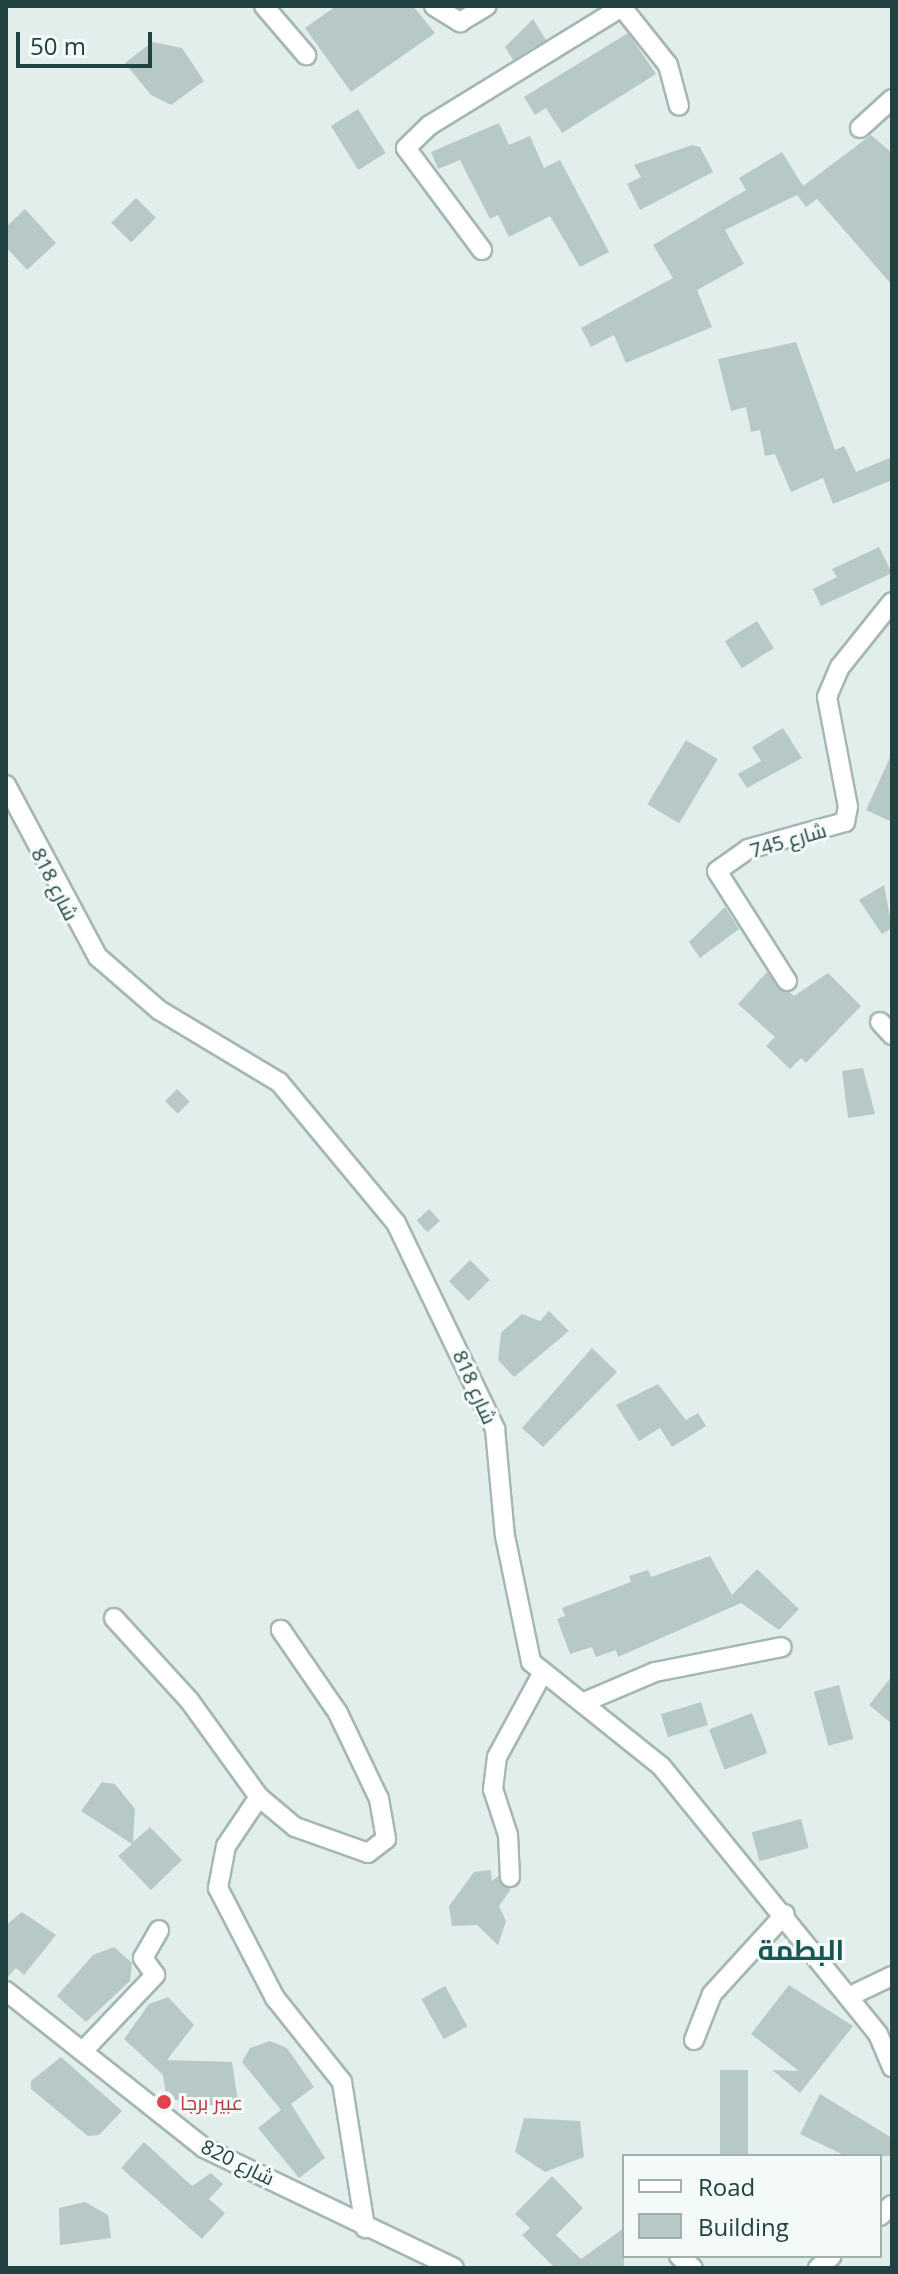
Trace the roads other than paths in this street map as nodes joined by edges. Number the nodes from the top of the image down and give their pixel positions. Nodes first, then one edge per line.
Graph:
1 (264, 6) edge
2 (434, 6) edge
3 (487, 6) edge
4 (622, 6) edge
5 (306, 55) dead end
6 (892, 99) edge
7 (679, 106) dead end
8 (860, 128) dead end
9 (482, 250) dead end
10 (892, 602) edge
11 (6, 785) edge
12 (787, 981) dead end
13 (114, 1618) dead end
14 (281, 1630) dead end
15 (782, 1647) dead end
16 (541, 1676) junction
17 (582, 1703) junction
18 (259, 1797) junction
19 (510, 1877) dead end
20 (785, 1914) junction
21 (159, 1930) dead end
22 (892, 1976) edge
23 (6, 1991) edge
24 (848, 1997) junction
25 (694, 2040) dead end
26 (83, 2051) junction
27 (892, 2067) edge
28 (365, 2228) junction
29 (454, 2268) edge

1 - 5 street
2 - 3 street
4 - 7 street
4 - 9 street
6 - 8 street
10 - 12 street, شارع 745
11 - 16 street, شارع 818
13 - 18 street
14 - 18 street
15 - 17 street
16 - 17 street
16 - 19 street
17 - 20 street
18 - 28 street
20 - 24 street
20 - 25 street
21 - 26 street
22 - 24 street
23 - 26 street, شارع 820
24 - 27 street
26 - 28 street, شارع 820
28 - 29 street, شارع 820

